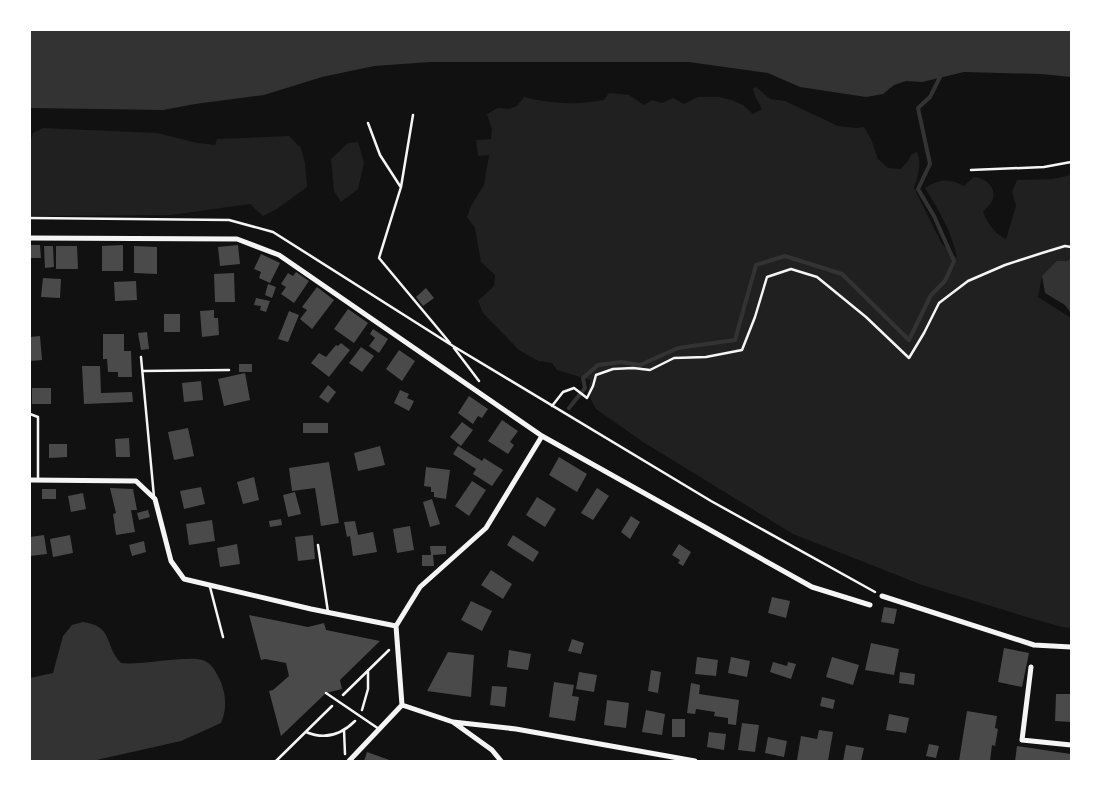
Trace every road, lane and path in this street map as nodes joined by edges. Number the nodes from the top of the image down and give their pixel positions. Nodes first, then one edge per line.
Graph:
1 (412, 116) dead end
2 (368, 123) dead end
3 (1071, 162) edge
4 (971, 170) dead end
5 (401, 187) junction
6 (30, 238) edge
7 (1071, 248) edge
8 (453, 346) junction
9 (141, 356) dead end
10 (229, 370) dead end
11 (142, 372) junction
12 (481, 384) dead end
13 (552, 406) junction
14 (30, 414) edge
15 (542, 436) junction
16 (30, 480) edge
17 (38, 480) junction
18 (155, 498) junction
19 (318, 545) dead end
20 (209, 585) junction
21 (882, 596) joint
22 (870, 605) dead end
23 (328, 612) junction
24 (396, 626) junction
25 (223, 637) dead end
26 (1071, 647) edge
27 (1031, 667) dead end
28 (326, 693) dead end
29 (402, 705) junction
30 (453, 722) junction
31 (379, 729) junction
32 (344, 730) dead end
33 (1071, 745) edge
34 (345, 761) edge
35 (349, 761) edge
36 (501, 761) edge
37 (695, 761) edge

1 - 5 path
2 - 5 path
3 - 4 path
5 - 8 path
6 - 15 street
7 - 13 path
8 - 12 path
8 - 13 path
9 - 11 lane
10 - 11 lane
11 - 18 lane
13 - 21 path
14 - 17 lane
15 - 22 street
15 - 24 street
16 - 17 street
17 - 18 street
18 - 20 street
19 - 23 lane
20 - 23 street
20 - 25 lane
21 - 26 street
23 - 24 street
24 - 29 street
27 - 33 street
28 - 31 lane
29 - 30 street
29 - 31 street
30 - 36 street
30 - 37 street
31 - 35 street
32 - 34 path

